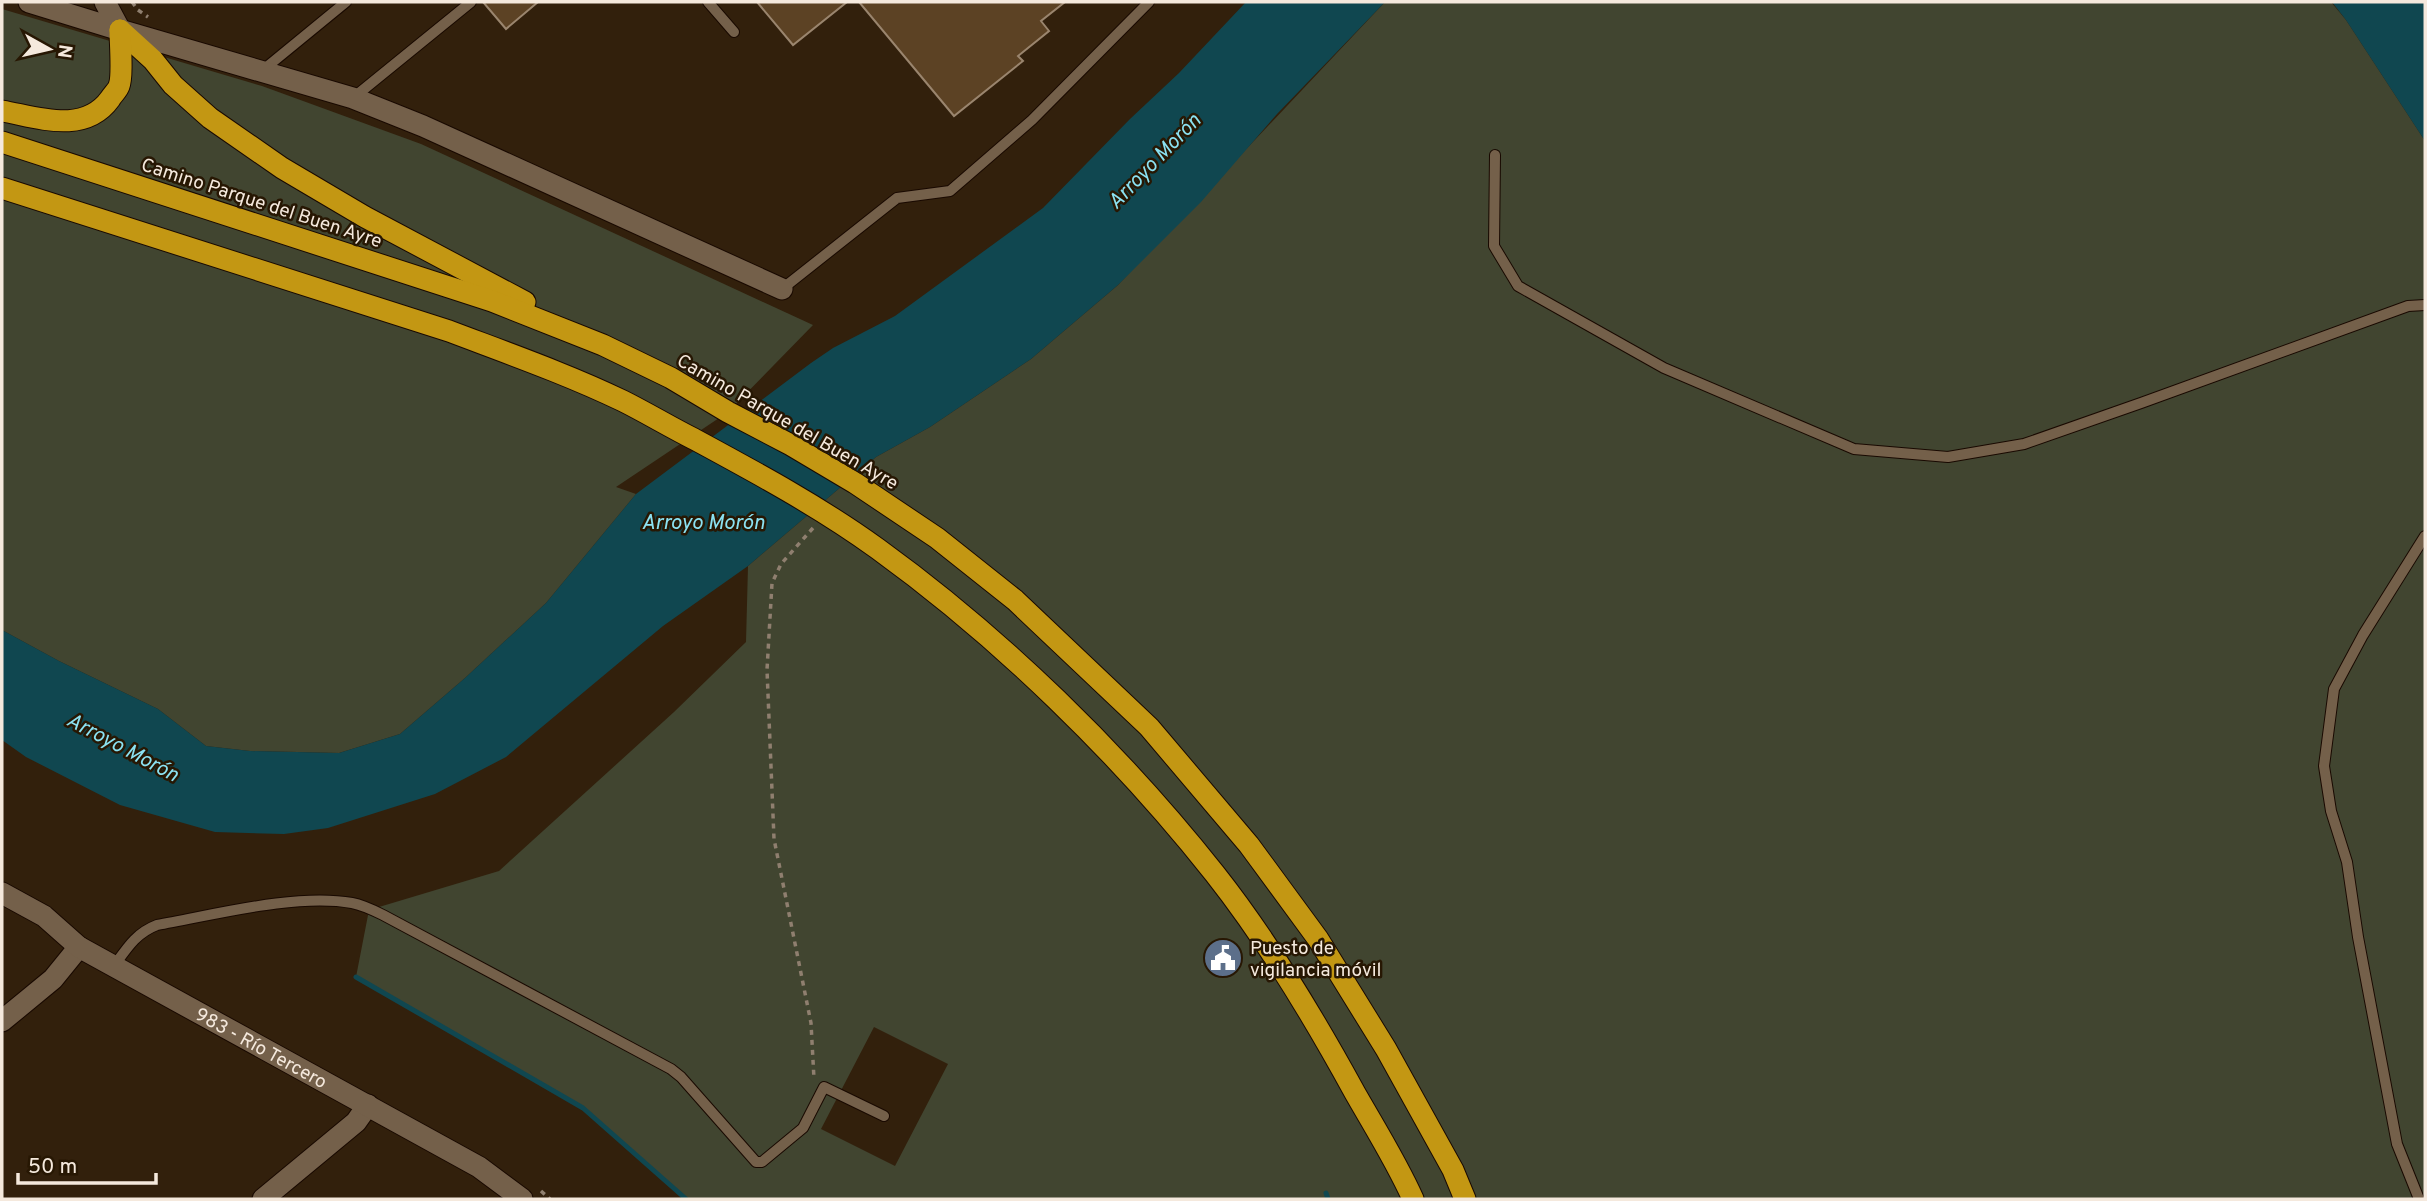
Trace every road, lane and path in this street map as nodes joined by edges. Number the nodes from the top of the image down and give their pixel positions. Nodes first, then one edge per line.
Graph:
1 (29, 2) edge
2 (105, 2) edge
3 (346, 2) edge
4 (471, 2) edge
5 (708, 2) edge
6 (1149, 2) edge
7 (120, 30) junction
8 (734, 32) dead end
9 (260, 72) junction
10 (353, 98) junction
11 (2, 111) edge
12 (2, 142) edge
13 (1495, 155) dead end
14 (2, 188) edge
15 (782, 289) joint
16 (2425, 305) edge
17 (603, 345) junction
18 (820, 511) junction
19 (2425, 536) edge
20 (2, 893) edge
21 (79, 947) junction
22 (114, 966) junction
23 (2, 1021) edge
24 (368, 1105) junction
25 (814, 1109) junction
26 (884, 1116) dead end
27 (263, 1199) edge
28 (522, 1199) edge
29 (1413, 1199) edge
30 (1465, 1199) edge
31 (2419, 1199) edge

1 - 7 street
2 - 7 street
3 - 9 lane
4 - 10 lane
5 - 8 lane
6 - 15 lane
7 - 9 street
7 - 11 highway
7 - 17 highway
9 - 10 street
10 - 15 street
12 - 17 highway, Camino Parque del Buen Ayre
13 - 16 lane
14 - 18 highway
17 - 30 highway, Camino Parque del Buen Ayre
18 - 25 path
18 - 29 highway
19 - 31 lane
20 - 21 street, 983 - Río Tercero
21 - 22 street, 983 - Río Tercero
21 - 23 street
22 - 24 street, 983 - Río Tercero
22 - 25 lane
24 - 27 street
24 - 28 street, 983 - Río Tercero
25 - 26 lane

